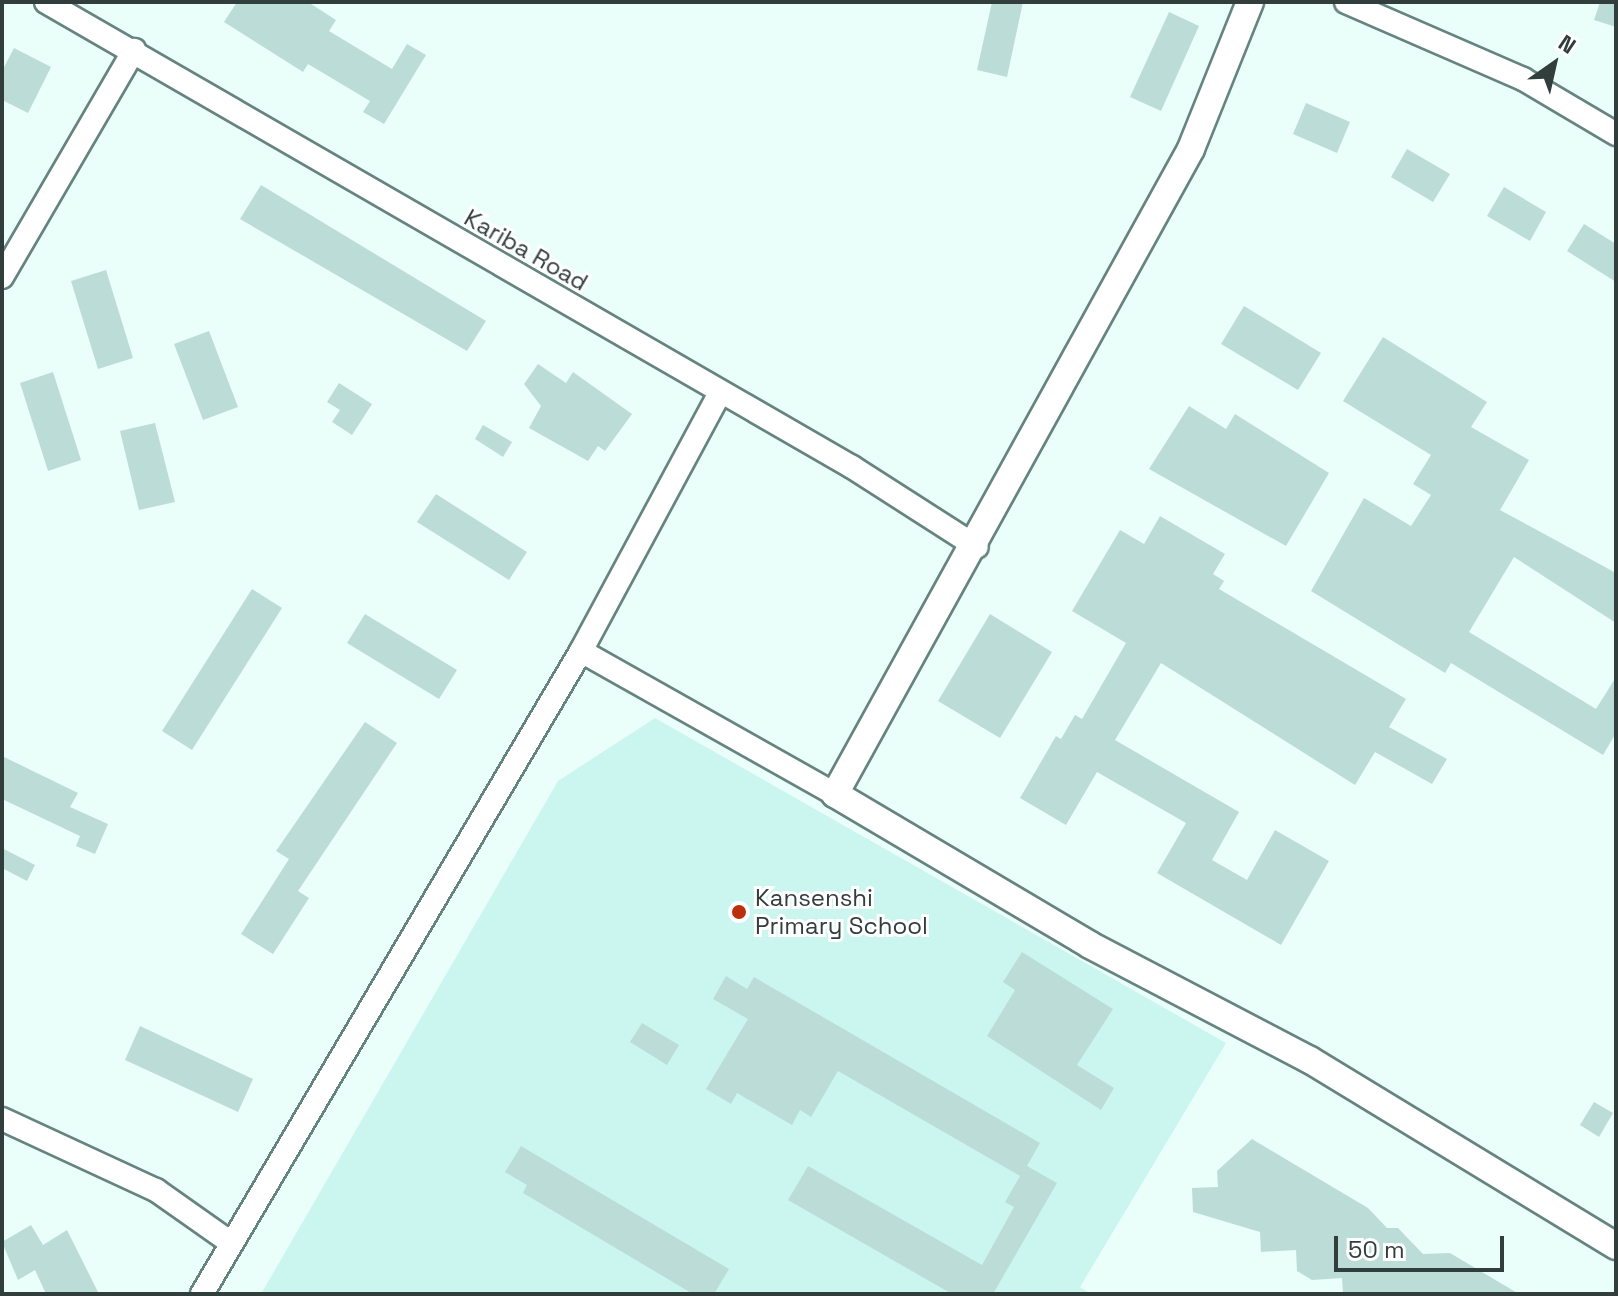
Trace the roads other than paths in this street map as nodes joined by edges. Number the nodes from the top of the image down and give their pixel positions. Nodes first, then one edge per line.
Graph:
1 (46, 2) edge
2 (1250, 2) edge
3 (1346, 2) edge
4 (134, 50) junction
5 (1616, 134) edge
6 (2, 277) edge
7 (720, 393) junction
8 (977, 547) junction
9 (581, 651) junction
10 (835, 794) junction
11 (2, 1119) edge
12 (231, 1243) junction
13 (1616, 1246) edge
14 (202, 1294) edge

1 - 4 street, Kariba Road
2 - 8 street
3 - 5 street
4 - 6 street
4 - 7 street, Kariba Road
7 - 8 street, Kariba Road
7 - 9 street
8 - 10 street
9 - 10 street
9 - 12 street
10 - 13 street
11 - 12 street
12 - 14 street

